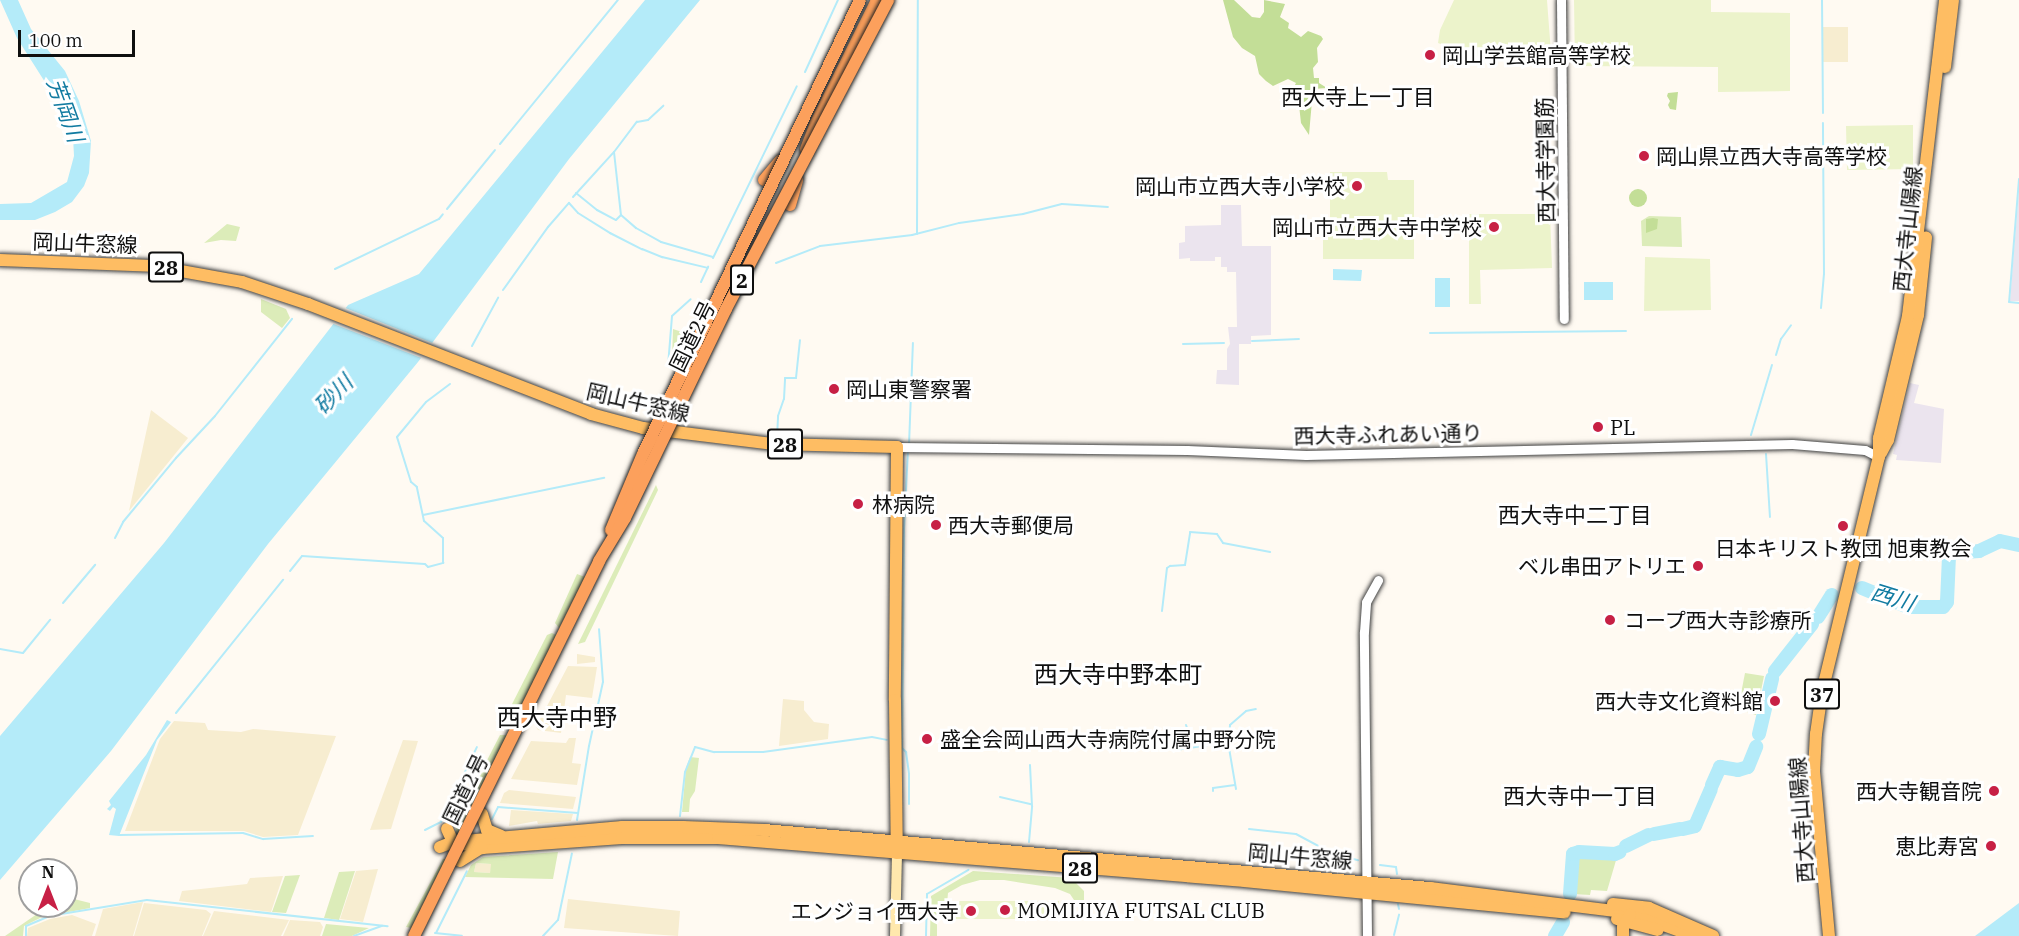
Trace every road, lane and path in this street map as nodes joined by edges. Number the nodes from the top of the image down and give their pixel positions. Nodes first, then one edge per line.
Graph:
1 (877, 0) edge
2 (888, 0) edge
3 (1561, 0) edge
4 (1945, 0) edge
5 (1953, 0) edge
6 (866, 6) edge
7 (764, 180) dead end
8 (790, 205) dead end
9 (0, 260) edge
10 (1564, 318) dead end
11 (904, 447) junction
12 (1879, 457) junction
13 (599, 561) junction
14 (1378, 580) dead end
15 (483, 814) dead end
16 (447, 828) dead end
17 (505, 836) junction
18 (453, 842) junction
19 (440, 847) dead end
20 (898, 847) junction
21 (483, 848) junction
22 (460, 861) dead end
23 (1367, 887) junction
24 (1631, 913) junction
25 (414, 936) edge
26 (896, 936) edge
27 (1366, 936) edge
28 (1623, 936) edge
29 (1673, 936) edge
30 (1694, 936) edge
31 (1713, 936) edge
32 (1829, 936) edge

1 - 6 highway
2 - 13 highway, 国道2号 / 2, bridge
3 - 10 street, 西大寺学園筋
4 - 12 main road, 西大寺山陽線 / 37
5 - 12 main road, 西大寺山陽線 / 37
6 - 7 highway
6 - 8 highway
6 - 13 highway, 国道2号 / 2, bridge
9 - 11 main road, 岡山牛窓線 / 28
11 - 12 street, 西大寺ふれあい通り
11 - 20 main road
12 - 32 main road, 西大寺山陽線 / 37
13 - 25 highway, 国道2号 / 2, bridge
14 - 23 street
15 - 17 main road
16 - 18 main road
17 - 18 main road, 岡山牛窓線 / 28
17 - 20 main road, 岡山牛窓線 / 28
18 - 19 main road, 岡山牛窓線 / 28
18 - 21 main road, 岡山牛窓線 / 28
20 - 21 main road, 岡山牛窓線 / 28
20 - 23 main road, 岡山牛窓線 / 28
20 - 26 main road
21 - 22 main road
23 - 24 main road, 岡山牛窓線 / 28
23 - 24 main road, 岡山牛窓線 / 28
23 - 27 street
24 - 28 main road
24 - 29 main road, 岡山牛窓線 / 28
24 - 30 main road, 岡山牛窓線 / 28
24 - 31 main road

